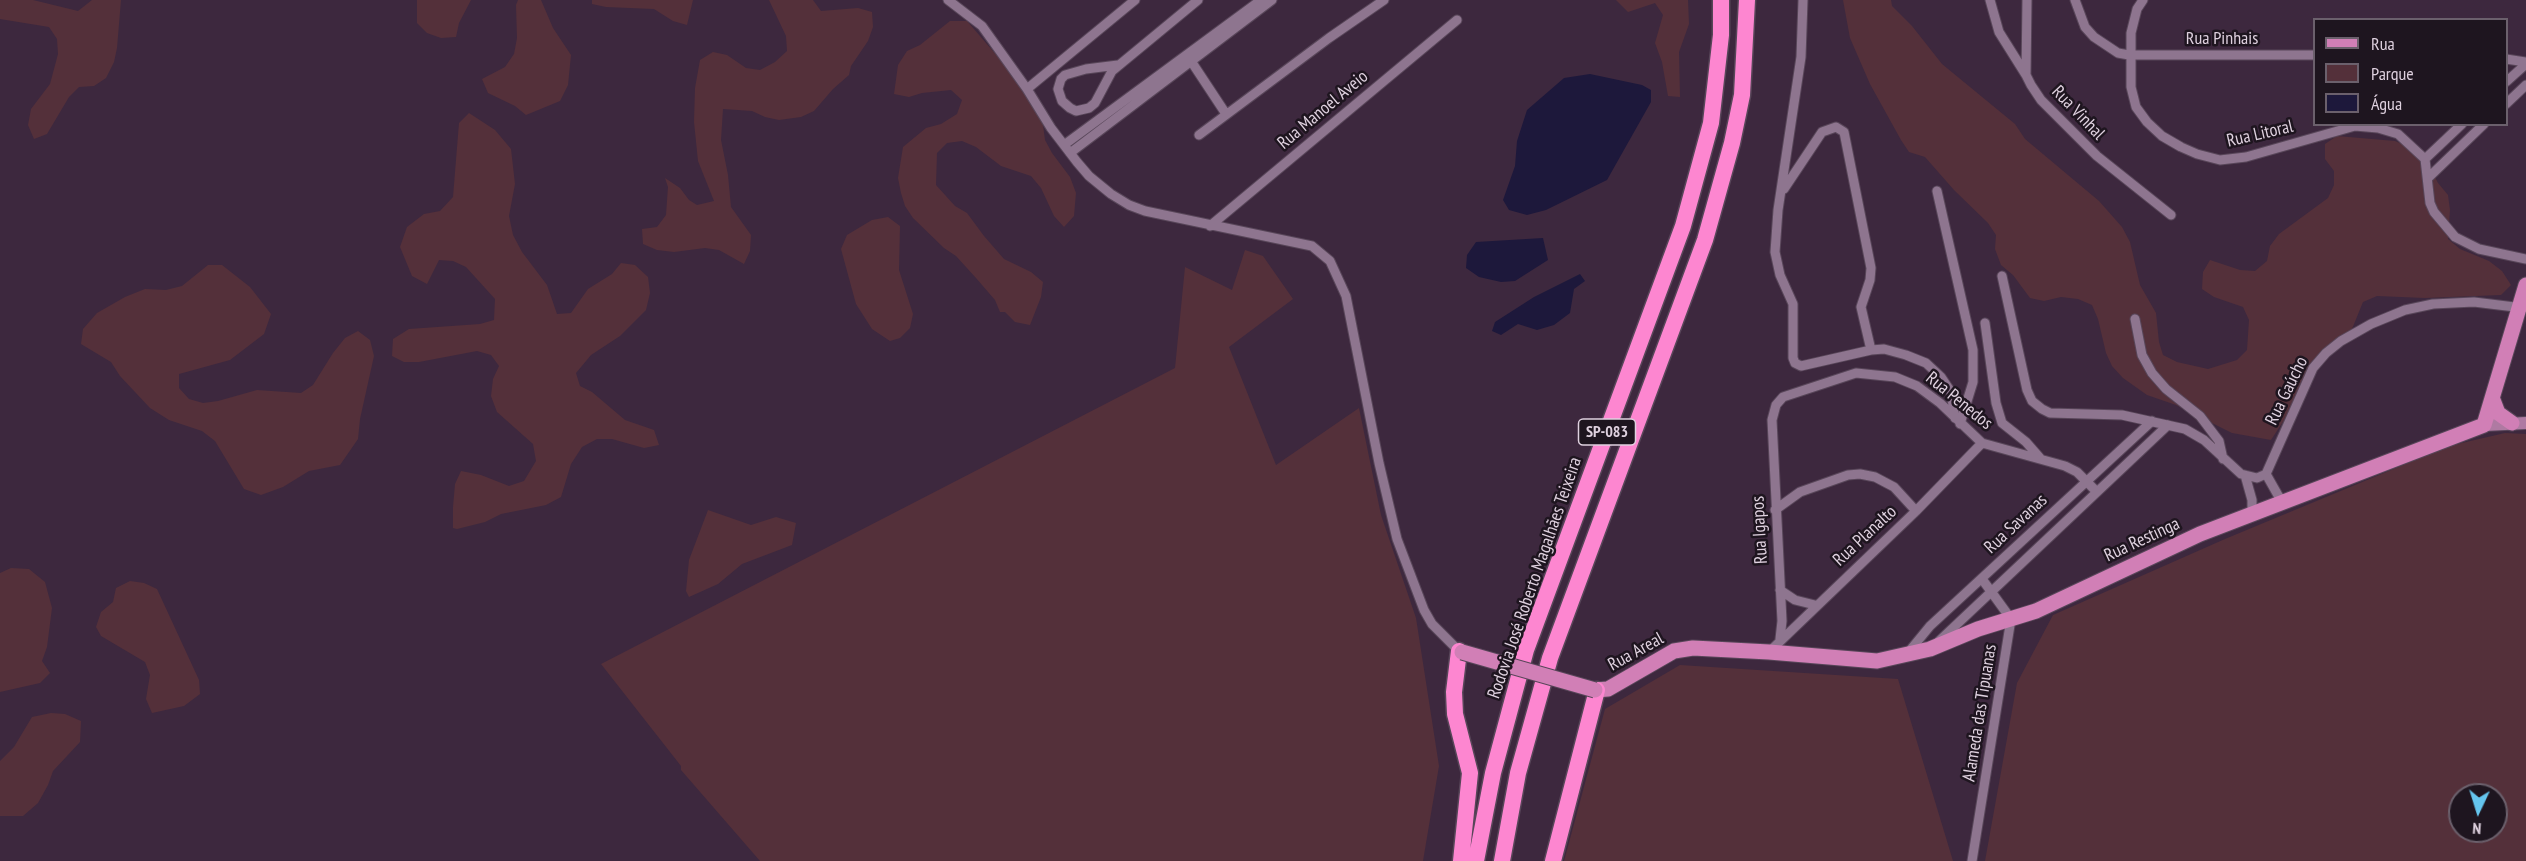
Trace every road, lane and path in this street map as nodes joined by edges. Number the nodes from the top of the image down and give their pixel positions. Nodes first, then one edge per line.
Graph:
1 (948, 0) edge
2 (1135, 0) edge
3 (1198, 0) edge
4 (1261, 0) edge
5 (1272, 0) edge
6 (1384, 0) edge
7 (1721, 0) edge
8 (1747, 0) edge
9 (1803, 0) edge
10 (1990, 0) edge
11 (2027, 0) edge
12 (2075, 0) edge
13 (2143, 0) edge
14 (1457, 20) dead end
15 (2129, 55) junction
16 (2313, 56) edge
17 (2508, 59) edge
18 (1191, 61) junction
19 (2526, 63) edge
20 (1118, 65) junction
21 (2026, 75) junction
22 (2508, 80) edge
23 (2526, 85) edge
24 (1027, 89) junction
25 (2508, 102) edge
26 (1226, 114) junction
27 (2460, 126) edge
28 (2482, 126) edge
29 (1198, 135) dead end
30 (1067, 149) junction
31 (2425, 159) junction
32 (2429, 177) junction
33 (1936, 191) dead end
34 (1781, 193) junction
35 (2171, 215) dead end
36 (1210, 226) junction
37 (2526, 259) edge
38 (2002, 276) dead end
39 (2526, 285) edge
40 (2523, 308) edge
41 (2135, 319) dead end
42 (1985, 323) dead end
43 (1871, 350) junction
44 (2493, 400) junction
45 (1772, 420) joint
46 (1957, 421) junction
47 (2152, 421) junction
48 (2519, 423) edge
49 (2168, 425) junction
50 (2484, 425) junction
51 (1982, 444) junction
52 (2040, 458) junction
53 (2223, 459) junction
54 (2266, 474) junction
55 (2245, 475) junction
56 (2087, 480) junction
57 (2097, 492) junction
58 (2287, 501) junction
59 (1775, 510) junction
60 (1917, 511) junction
61 (2252, 515) junction
62 (1982, 579) junction
63 (1780, 590) junction
64 (1992, 593) junction
65 (1815, 605) junction
66 (2011, 619) junction
67 (1780, 639) junction
68 (1930, 649) junction
69 (1460, 651) junction
70 (1768, 652) junction
71 (1907, 654) junction
72 (1596, 690) junction
73 (1461, 861) edge
74 (1476, 861) edge
75 (1502, 861) edge
76 (1553, 861) edge
77 (1972, 861) edge

1 - 24 street
2 - 24 street
3 - 20 street
4 - 30 street
5 - 18 street
6 - 26 street
7 - 74 highway, Rodovia José Roberto Magalhães Teixeira / SP-083
8 - 75 highway, SP-083
9 - 34 street
10 - 21 street, Rua Vinhal
11 - 21 street
12 - 15 street
13 - 15 street, Rua Litoral
14 - 36 street, Rua Manoel Aveio
15 - 16 street, Rua Pinhais
15 - 31 street, Rua Litoral
17 - 19 street
18 - 26 street
18 - 30 street
19 - 22 street
20 - 20 street
21 - 35 street, Rua Vinhal
23 - 25 street
24 - 30 street
26 - 29 street
27 - 31 street
28 - 32 street
30 - 36 street
31 - 32 street
32 - 37 street
33 - 46 street
34 - 43 street
34 - 43 street
36 - 69 street
38 - 47 street
39 - 40 main road
40 - 44 main road
40 - 54 street, Rua Gaúcho
41 - 53 street
42 - 52 street
43 - 46 street
44 - 48 main road
44 - 50 main road
45 - 46 street, Rua Penedos
45 - 59 street, Rua Igapos
46 - 51 street, Rua Penedos
47 - 49 street
47 - 56 street, Rua Savanas
48 - 50 main road, Rua Restinga
49 - 53 street
49 - 57 street, Rua Savanas
50 - 58 main road, Rua Restinga
51 - 52 street, Rua Penedos
51 - 60 street, Rua Planalto
52 - 56 street, Rua Penedos
53 - 55 street
54 - 55 street
54 - 58 street
55 - 61 street
56 - 57 street, Rua Penedos
56 - 62 street, Rua Savanas
57 - 64 street, Rua Savanas
58 - 61 main road, Rua Restinga
59 - 60 street
59 - 63 street, Rua Igapos
60 - 65 street, Rua Planalto
61 - 66 main road, Rua Restinga
62 - 64 street
62 - 71 street, Rua Savanas
63 - 65 street
63 - 67 street, Rua Igapos
64 - 66 street
64 - 68 street, Rua Savanas
65 - 67 street, Rua Planalto
66 - 68 main road, Rua Restinga
66 - 77 street, Alameda das Tipuanas
67 - 70 street, Rua Planalto
68 - 71 main road, Rua Restinga
69 - 72 main road, bridge
69 - 73 highway
70 - 71 main road, Rua Restinga
70 - 72 main road, Rua Areal
72 - 76 highway

